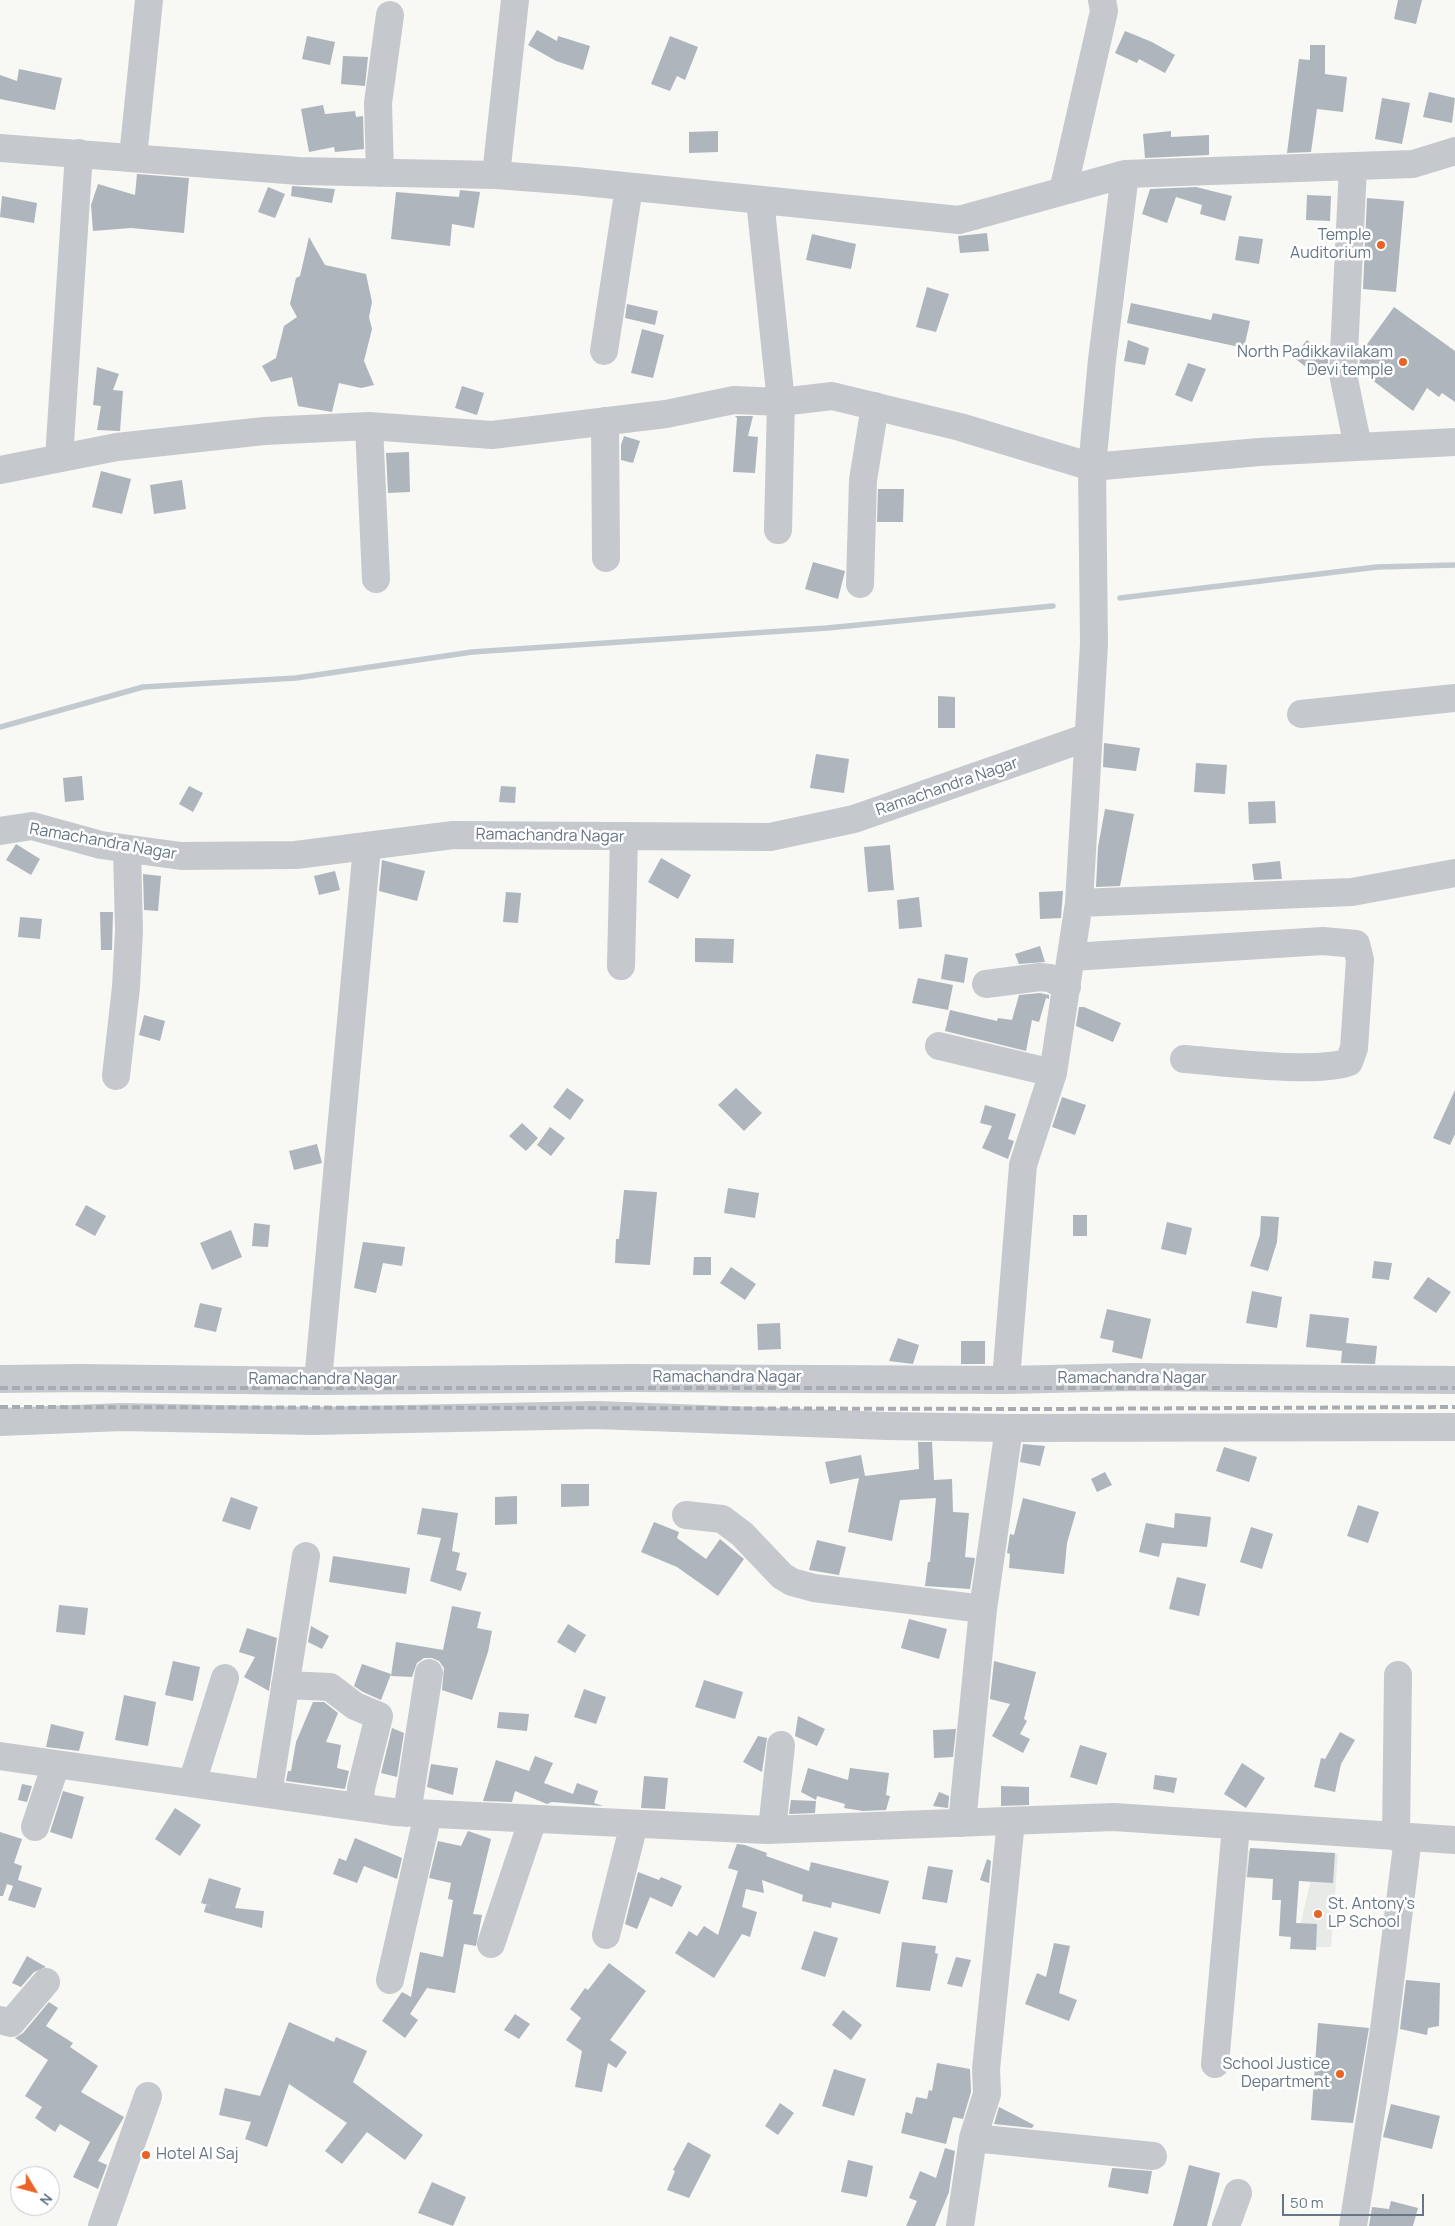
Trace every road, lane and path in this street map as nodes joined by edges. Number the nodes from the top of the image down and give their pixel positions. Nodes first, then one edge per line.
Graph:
1 (149, 0) edge
2 (515, 0) edge
3 (1102, 0) edge
4 (390, 15) dead end
5 (0, 148) edge
6 (1455, 151) edge
7 (79, 153) junction
8 (133, 157) junction
9 (1353, 167) junction
10 (380, 173) junction
11 (1125, 174) junction
12 (496, 175) junction
13 (630, 187) junction
14 (1063, 191) junction
15 (760, 200) junction
16 (604, 351) dead end
17 (781, 402) junction
18 (875, 406) junction
19 (605, 421) junction
20 (369, 426) junction
21 (1455, 442) edge
22 (1358, 447) junction
23 (59, 458) junction
24 (1092, 467) junction
25 (0, 470) edge
26 (778, 530) dead end
27 (606, 558) dead end
28 (376, 579) dead end
29 (860, 584) dead end
30 (1455, 698) edge
31 (1301, 714) dead end
32 (1088, 737) junction
33 (0, 831) edge
34 (624, 837) junction
35 (367, 847) junction
36 (127, 849) junction
37 (1455, 873) edge
38 (1079, 903) junction
39 (1072, 958) junction
40 (620, 966) dead end
41 (986, 984) dead end
42 (1067, 987) junction
43 (940, 1046) dead end
44 (1184, 1059) dead end
45 (1053, 1073) junction
46 (116, 1076) dead end
47 (0, 1380) edge
48 (1006, 1380) junction
49 (1455, 1380) edge
50 (318, 1381) junction
51 (0, 1422) edge
52 (1455, 1427) edge
53 (1010, 1428) junction
54 (686, 1515) dead end
55 (306, 1556) dead end
56 (983, 1609) junction
57 (428, 1673) dead end
58 (1398, 1675) dead end
59 (225, 1678) dead end
60 (285, 1685) junction
61 (781, 1744) dead end
62 (0, 1756) edge
63 (56, 1764) junction
64 (192, 1784) junction
65 (268, 1794) junction
66 (360, 1807) junction
67 (417, 1813) junction
68 (533, 1819) junction
69 (1011, 1821) junction
70 (962, 1823) junction
71 (634, 1824) junction
72 (35, 1826) dead end
73 (1236, 1826) junction
74 (772, 1830) junction
75 (1402, 1837) junction
76 (1455, 1840) edge
77 (606, 1935) dead end
78 (491, 1944) dead end
79 (390, 1980) dead end
80 (46, 1982) dead end
81 (0, 2020) edge
82 (1215, 2064) dead end
83 (148, 2096) dead end
84 (972, 2138) junction
85 (1153, 2156) dead end
86 (1238, 2193) dead end
87 (102, 2226) edge
88 (960, 2226) edge
89 (1226, 2226) edge
90 (1353, 2226) edge

1 - 8 street
2 - 12 street
3 - 14 street
4 - 10 street
5 - 7 street
6 - 9 street
7 - 8 street
7 - 23 street
8 - 10 street
9 - 11 street
9 - 22 street
10 - 12 street
11 - 14 street
11 - 24 street
12 - 13 street
13 - 15 street
13 - 16 street
14 - 15 street
15 - 17 street
17 - 18 street
17 - 19 street
17 - 26 street
18 - 24 street
18 - 29 street
19 - 20 street
19 - 27 street
20 - 23 street
20 - 28 street
21 - 22 street
22 - 24 street
23 - 25 street
24 - 32 street
30 - 31 street
32 - 34 street, Ramachandra Nagar
32 - 38 street
33 - 36 street, Ramachandra Nagar
34 - 35 street, Ramachandra Nagar
34 - 40 street
35 - 36 street, Ramachandra Nagar
35 - 50 street
36 - 46 street
37 - 38 street
38 - 39 street
39 - 42 street
39 - 44 street
41 - 42 street
42 - 45 street
43 - 45 street
45 - 48 street
47 - 50 street, Ramachandra Nagar
48 - 49 street, Ramachandra Nagar
48 - 50 street, Ramachandra Nagar
51 - 53 street
52 - 53 street
53 - 56 street
54 - 56 street
55 - 60 street
56 - 70 street
57 - 67 street
58 - 75 street
59 - 64 street
60 - 65 street
60 - 66 street
61 - 74 street
62 - 63 street
63 - 64 street
63 - 72 street
64 - 65 street
65 - 66 street
66 - 67 street
67 - 68 street
67 - 79 street
68 - 71 street
68 - 78 street
69 - 70 street
69 - 73 street
69 - 84 street
70 - 74 street
71 - 74 street
71 - 77 street
73 - 75 street
73 - 82 street
75 - 76 street
75 - 90 street
80 - 81 street
83 - 87 street
84 - 85 street
84 - 88 street
86 - 89 street

